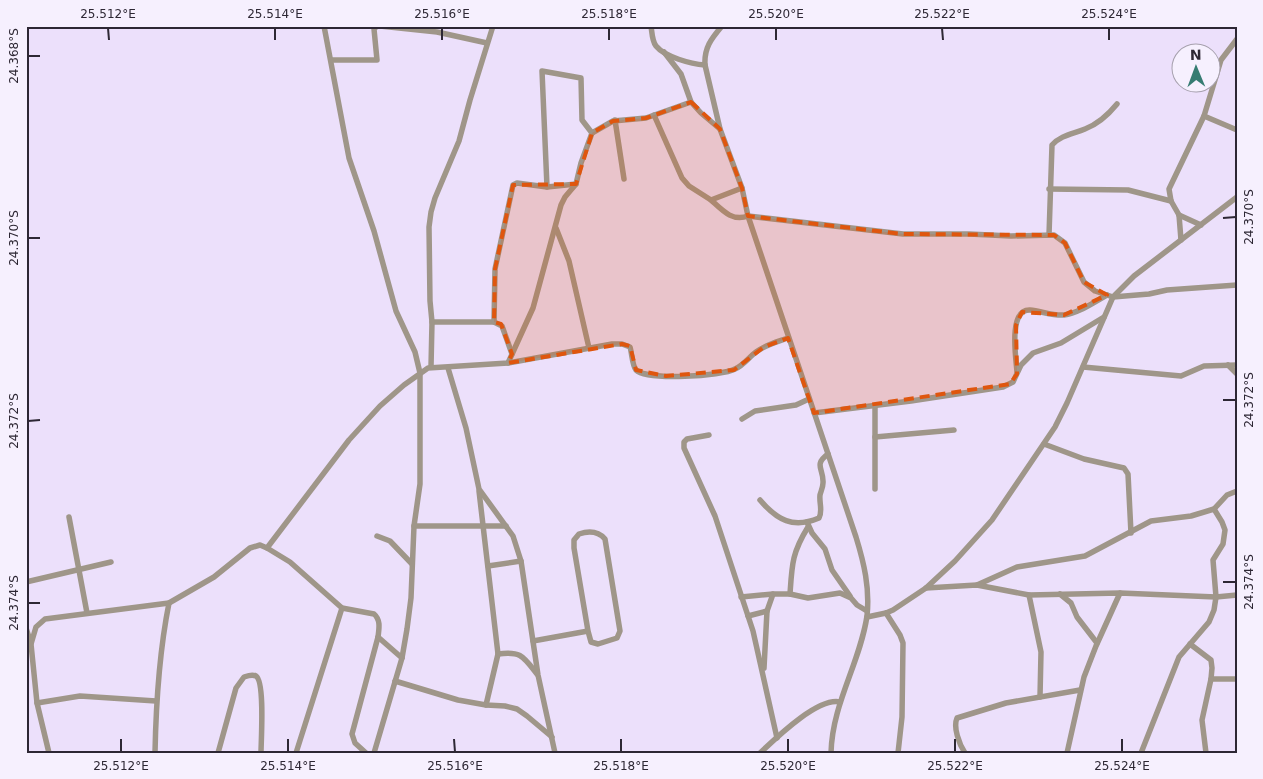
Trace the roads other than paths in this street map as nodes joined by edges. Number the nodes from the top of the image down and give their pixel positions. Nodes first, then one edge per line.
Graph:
1 (324, 26) edge
2 (379, 26) edge
3 (493, 26) edge
4 (651, 26) edge
5 (722, 26) edge
6 (1237, 39) edge
7 (487, 43) junction
8 (664, 52) junction
9 (331, 60) junction
10 (705, 65) junction
11 (691, 102) junction
12 (1117, 104) dead end
13 (654, 115) junction
14 (1204, 116) junction
15 (615, 120) junction
16 (720, 129) junction
17 (1237, 130) edge
18 (592, 133) junction
19 (624, 179) dead end
20 (576, 184) junction
21 (547, 186) junction
22 (742, 188) junction
23 (1049, 189) junction
24 (1237, 197) edge
25 (711, 200) junction
26 (1171, 201) junction
27 (1179, 215) junction
28 (748, 216) junction
29 (1201, 225) junction
30 (556, 228) junction
31 (1049, 235) junction
32 (1180, 240) junction
33 (1237, 285) edge
34 (1110, 296) junction
35 (1104, 317) junction
36 (432, 322) junction
37 (494, 322) junction
38 (788, 338) junction
39 (589, 348) junction
40 (512, 354) junction
41 (508, 363) junction
42 (1228, 365) junction
43 (1237, 365) edge
44 (431, 367) junction
45 (1083, 367) junction
46 (448, 368) junction
47 (420, 373) junction
48 (1017, 374) junction
49 (1237, 374) edge
50 (809, 399) junction
51 (875, 406) junction
52 (814, 413) junction
53 (742, 418) dead end
54 (954, 430) dead end
55 (709, 435) dead end
56 (875, 437) junction
57 (1044, 444) junction
58 (828, 454) junction
59 (479, 489) junction
60 (875, 489) dead end
61 (1237, 491) edge
62 (760, 500) dead end
63 (1214, 509) junction
64 (69, 517) dead end
65 (807, 524) junction
66 (414, 526) junction
67 (482, 526) junction
68 (506, 526) junction
69 (1131, 533) junction
70 (377, 536) dead end
71 (267, 548) junction
72 (521, 561) junction
73 (111, 562) dead end
74 (412, 564) junction
75 (488, 566) junction
76 (79, 570) junction
77 (26, 582) edge
78 (977, 585) junction
79 (926, 588) junction
80 (1120, 593) junction
81 (773, 594) junction
82 (790, 594) junction
83 (1060, 594) junction
84 (1029, 595) junction
85 (1237, 595) edge
86 (741, 597) junction
87 (1216, 597) junction
88 (851, 598) junction
89 (169, 604) junction
90 (342, 608) junction
91 (767, 611) junction
92 (86, 613) junction
93 (886, 613) junction
94 (867, 614) junction
95 (748, 616) junction
96 (26, 628) edge
97 (588, 631) junction
98 (378, 637) junction
99 (534, 641) junction
100 (1098, 643) junction
101 (31, 644) junction
102 (1190, 644) junction
103 (498, 654) junction
104 (402, 658) junction
105 (538, 675) junction
106 (764, 675) junction
107 (1211, 679) junction
108 (1237, 679) edge
109 (395, 681) junction
110 (1080, 690) junction
111 (1040, 697) junction
112 (156, 701) junction
113 (840, 702) junction
114 (37, 703) junction
115 (486, 705) junction
116 (553, 738) junction
117 (777, 738) junction
118 (50, 753) edge
119 (155, 753) edge
120 (218, 753) edge
121 (261, 753) edge
122 (296, 753) edge
123 (366, 753) edge
124 (374, 753) edge
125 (555, 753) edge
126 (760, 753) edge
127 (831, 753) edge
128 (898, 753) edge
129 (965, 753) edge
130 (1067, 753) edge
131 (1141, 753) edge
132 (1206, 753) edge

1 - 9 street
2 - 7 street
2 - 9 street
3 - 7 street
4 - 8 street
5 - 10 street
6 - 14 street
7 - 36 street
8 - 10 street
8 - 11 street
9 - 47 street
10 - 16 street
11 - 13 street
11 - 16 street
12 - 23 street
13 - 15 street
13 - 25 street
14 - 17 street
14 - 26 street
15 - 18 street
15 - 19 street
16 - 22 street
18 - 20 street
18 - 21 street
20 - 21 street
20 - 30 street
21 - 37 street
22 - 25 street
22 - 28 street
23 - 26 street
23 - 31 street
24 - 29 street
25 - 28 street
26 - 27 street
27 - 29 street
27 - 32 street
28 - 31 street
28 - 38 street
29 - 32 street
30 - 39 street
30 - 40 street
31 - 34 street
32 - 34 street
33 - 34 street
34 - 35 street
34 - 48 street
35 - 45 street
35 - 48 street
36 - 37 street
36 - 44 street
37 - 40 street
38 - 39 street
38 - 50 street
39 - 41 street
40 - 41 street
41 - 46 street
42 - 43 street
42 - 45 street
42 - 49 street
44 - 46 street
44 - 47 street
45 - 57 street
46 - 59 street
47 - 66 street
47 - 71 street
48 - 51 street
50 - 52 street
50 - 53 street
51 - 52 street
51 - 56 street
52 - 58 street
54 - 56 street
55 - 86 street
56 - 60 street
57 - 69 street
57 - 79 street
58 - 65 street
58 - 94 street
59 - 67 street
59 - 68 street
61 - 63 street
62 - 65 street
63 - 69 street
63 - 87 street
64 - 76 street
65 - 82 street
65 - 88 street
66 - 67 street
66 - 74 street
67 - 68 street
67 - 75 street
68 - 72 street
69 - 78 street
70 - 74 street
71 - 89 street
71 - 90 street
72 - 75 street
72 - 99 street
73 - 76 street
74 - 104 street
75 - 103 street
76 - 77 street
76 - 92 street
78 - 79 street
78 - 84 street
79 - 93 street
80 - 83 street
80 - 87 street
80 - 100 street
81 - 82 street
81 - 86 street
81 - 91 street
82 - 88 street
83 - 84 street
83 - 100 street
84 - 111 street
85 - 87 street
86 - 95 street
87 - 102 street
88 - 94 street
89 - 92 street
89 - 112 street
90 - 98 street
90 - 122 street
91 - 95 street
91 - 106 street
92 - 101 street
93 - 94 street
93 - 128 street
94 - 113 street
95 - 106 street
96 - 101 street
97 - 97 street
97 - 99 street
98 - 104 street
98 - 123 street
99 - 105 street
100 - 110 street
101 - 114 street
102 - 107 street
102 - 131 street
103 - 105 street
103 - 115 street
104 - 109 street
105 - 116 street
106 - 117 street
107 - 108 street
107 - 132 street
109 - 115 street
109 - 124 street
110 - 111 street
110 - 130 street
111 - 129 street
112 - 114 street
112 - 119 street
113 - 117 street
113 - 127 street
114 - 118 street
115 - 116 street
116 - 125 street
117 - 126 street
120 - 121 street

